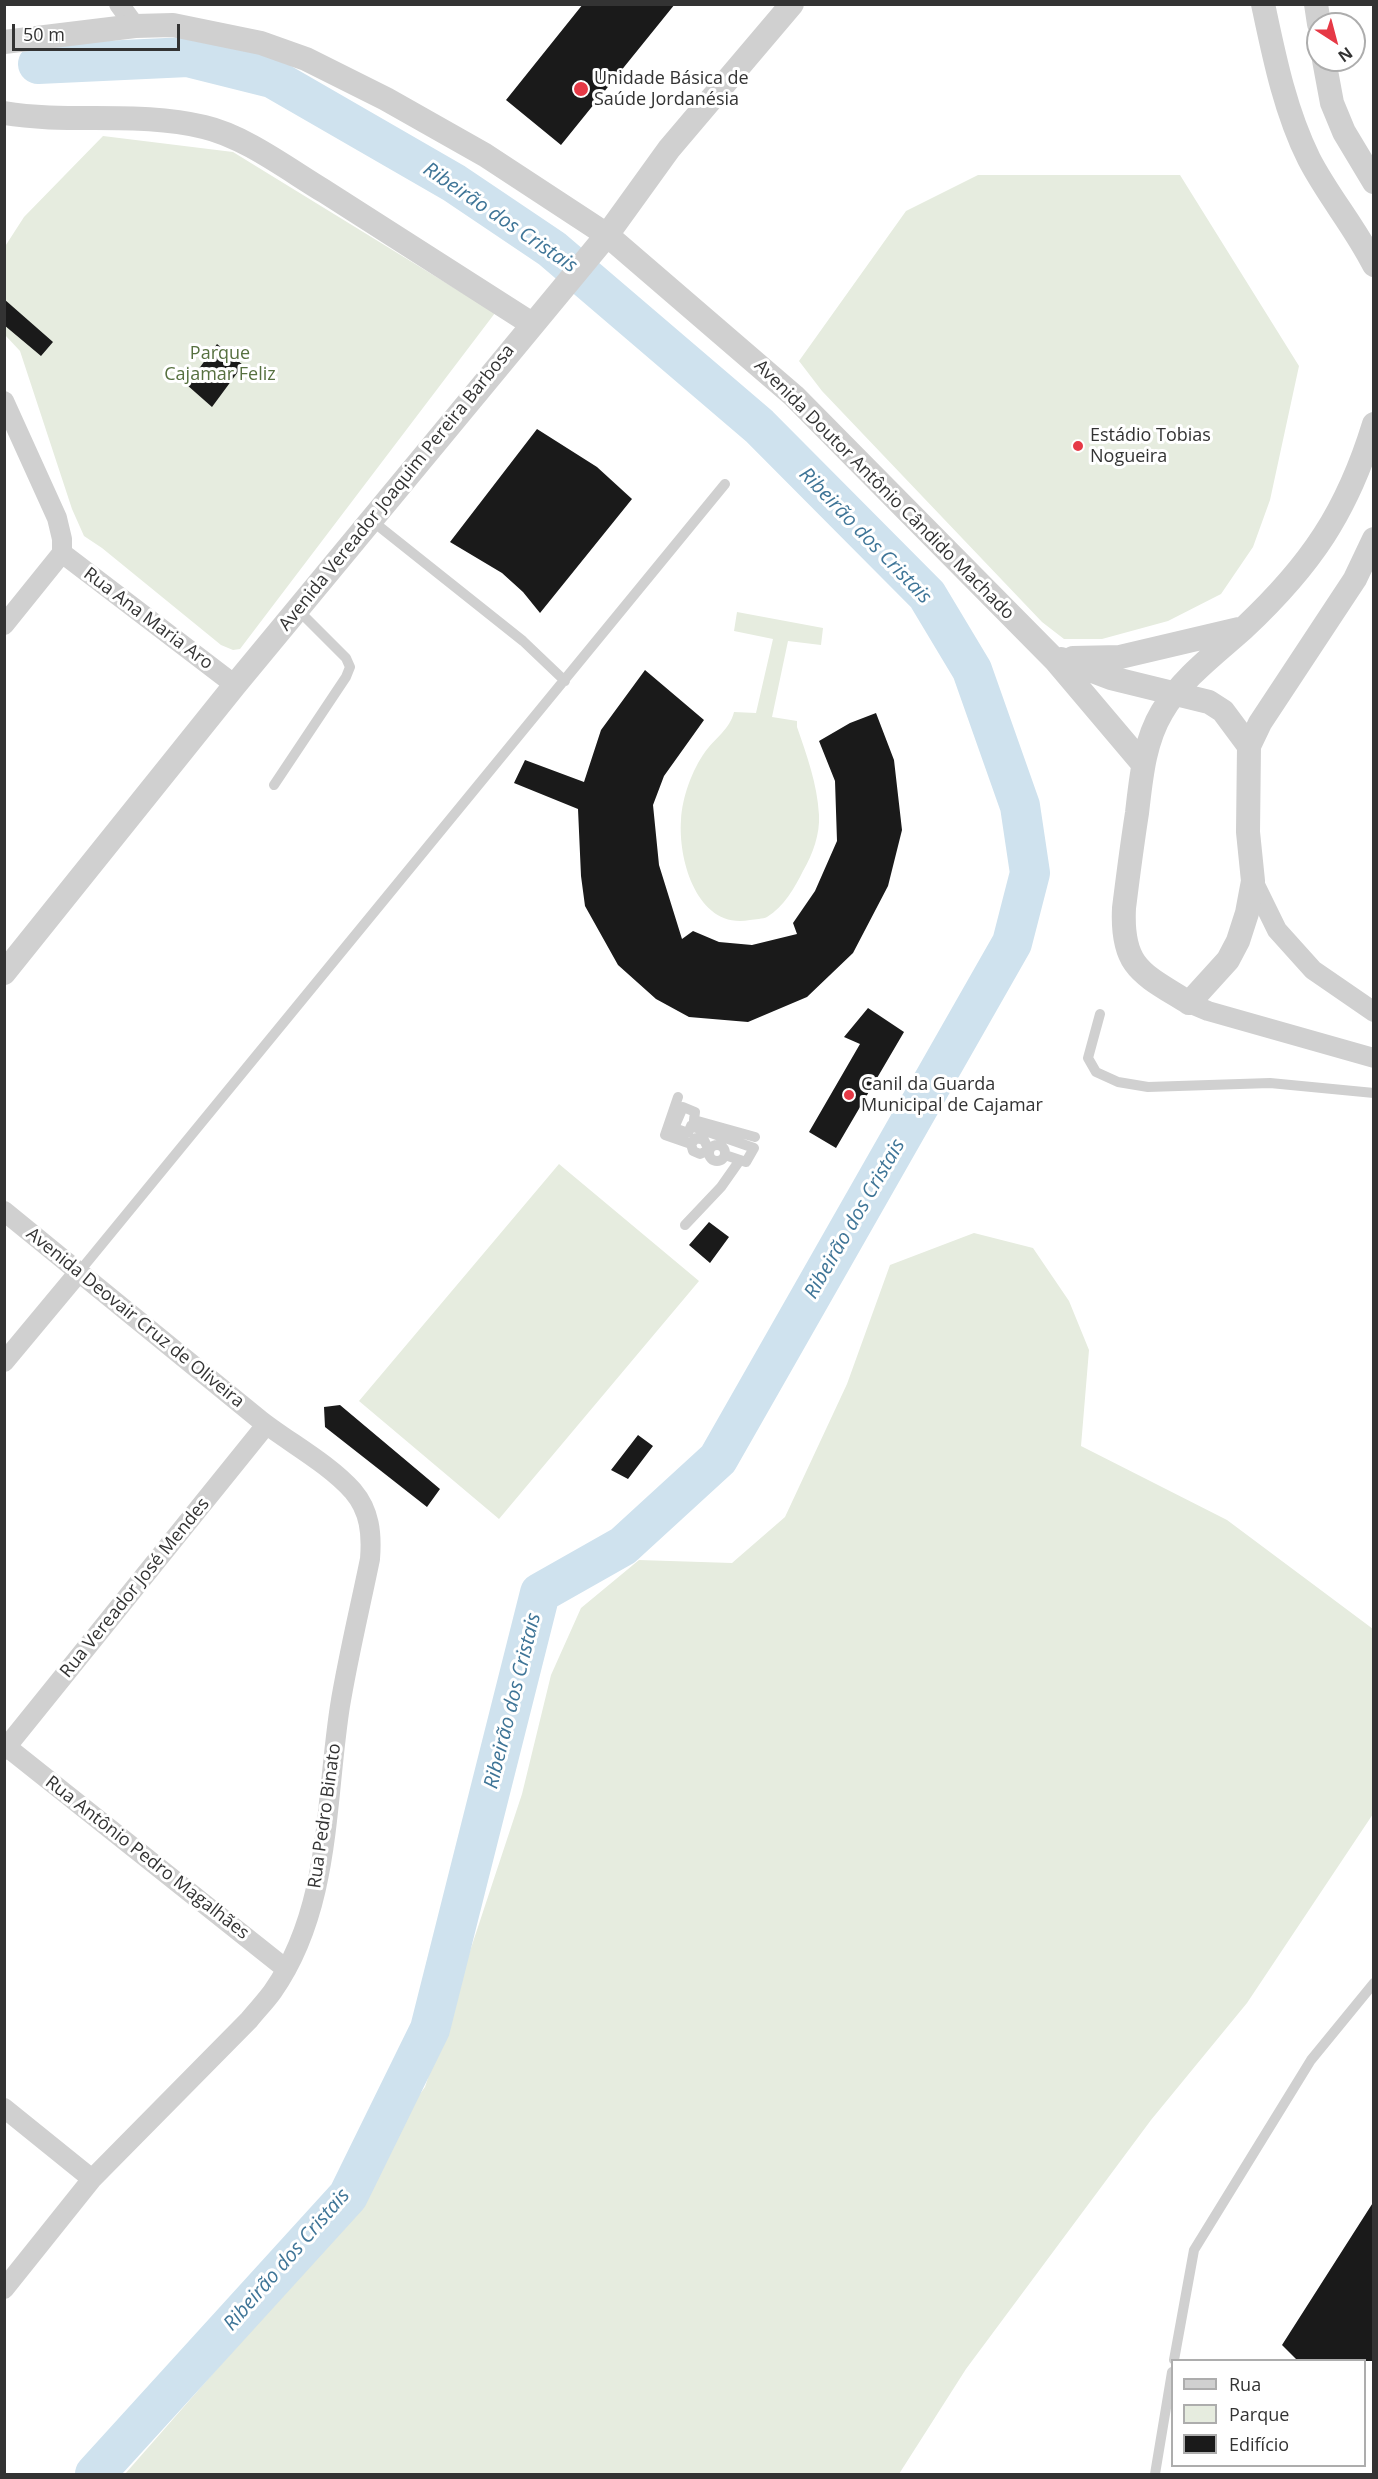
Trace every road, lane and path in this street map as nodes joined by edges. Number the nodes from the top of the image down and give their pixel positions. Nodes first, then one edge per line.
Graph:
1 (119, 4) edge
2 (792, 4) edge
3 (1263, 4) edge
4 (135, 26) junction
5 (4, 42) edge
6 (1326, 72) edge
7 (4, 113) edge
8 (1374, 182) edge
9 (603, 239) junction
10 (1374, 264) edge
11 (532, 324) junction
12 (4, 401) edge
13 (1374, 424) edge
14 (725, 484) dead end
15 (371, 520) junction
16 (1374, 539) edge
17 (62, 553) junction
18 (298, 610) junction
19 (4, 625) edge
20 (1244, 627) junction
21 (1058, 659) junction
22 (565, 681) junction
23 (235, 685) junction
24 (1174, 695) junction
25 (1249, 746) junction
26 (1143, 764) junction
27 (274, 785) dead end
28 (1252, 880) junction
29 (4, 973) edge
30 (1189, 1003) junction
31 (1374, 1012) edge
32 (1100, 1014) dead end
33 (1374, 1058) edge
34 (1374, 1093) edge
35 (678, 1097) dead end
36 (754, 1137) dead end
37 (740, 1160) junction
38 (4, 1212) edge
39 (685, 1225) dead end
40 (79, 1272) junction
41 (4, 1362) edge
42 (266, 1425) junction
43 (6, 1749) edge
44 (286, 1969) junction
45 (1374, 1983) edge
46 (4, 2108) edge
47 (92, 2179) junction
48 (4, 2289) edge
49 (1174, 2359) edge
50 (1171, 2383) edge
51 (1155, 2475) edge

1 - 4 street
2 - 9 street, Avenida Vereador Joaquim Pereira Barbosa
3 - 10 street
4 - 5 street, Avenida Doutor Antônio Cândido Machado
4 - 9 street, Avenida Doutor Antônio Cândido Machado
6 - 8 street
7 - 11 street
9 - 11 street, Avenida Vereador Joaquim Pereira Barbosa
9 - 21 street, Avenida Doutor Antônio Cândido Machado
11 - 15 street, Avenida Vereador Joaquim Pereira Barbosa
12 - 17 street
13 - 20 street
14 - 22 lane
15 - 18 street, Avenida Vereador Joaquim Pereira Barbosa
15 - 22 lane
16 - 25 street
17 - 19 street
17 - 23 street, Rua Ana Maria Aro
18 - 23 street, Avenida Vereador Joaquim Pereira Barbosa
18 - 27 lane
20 - 21 street
20 - 24 street
21 - 24 street, Avenida Doutor Antônio Cândido Machado
21 - 26 street, Avenida Doutor Antônio Cândido Machado
22 - 40 lane
23 - 29 street, Avenida Vereador Joaquim Pereira Barbosa
24 - 25 street, Avenida Doutor Antônio Cândido Machado
24 - 26 street
25 - 28 street
26 - 30 street
28 - 30 street
28 - 31 street
30 - 33 street
32 - 34 lane
35 - 37 lane
36 - 37 lane
37 - 39 lane
38 - 40 street, Avenida Deovair Cruz de Oliveira
40 - 41 street
40 - 42 street, Avenida Deovair Cruz de Oliveira
42 - 43 street, Rua Vereador José Mendes
42 - 44 street, Rua Pedro Binato
43 - 44 street, Rua Antônio Pedro Magalhães
44 - 47 street, Rua Pedro Binato
45 - 49 lane
46 - 47 street
47 - 48 street, Rua Pedro Binato
50 - 51 lane

